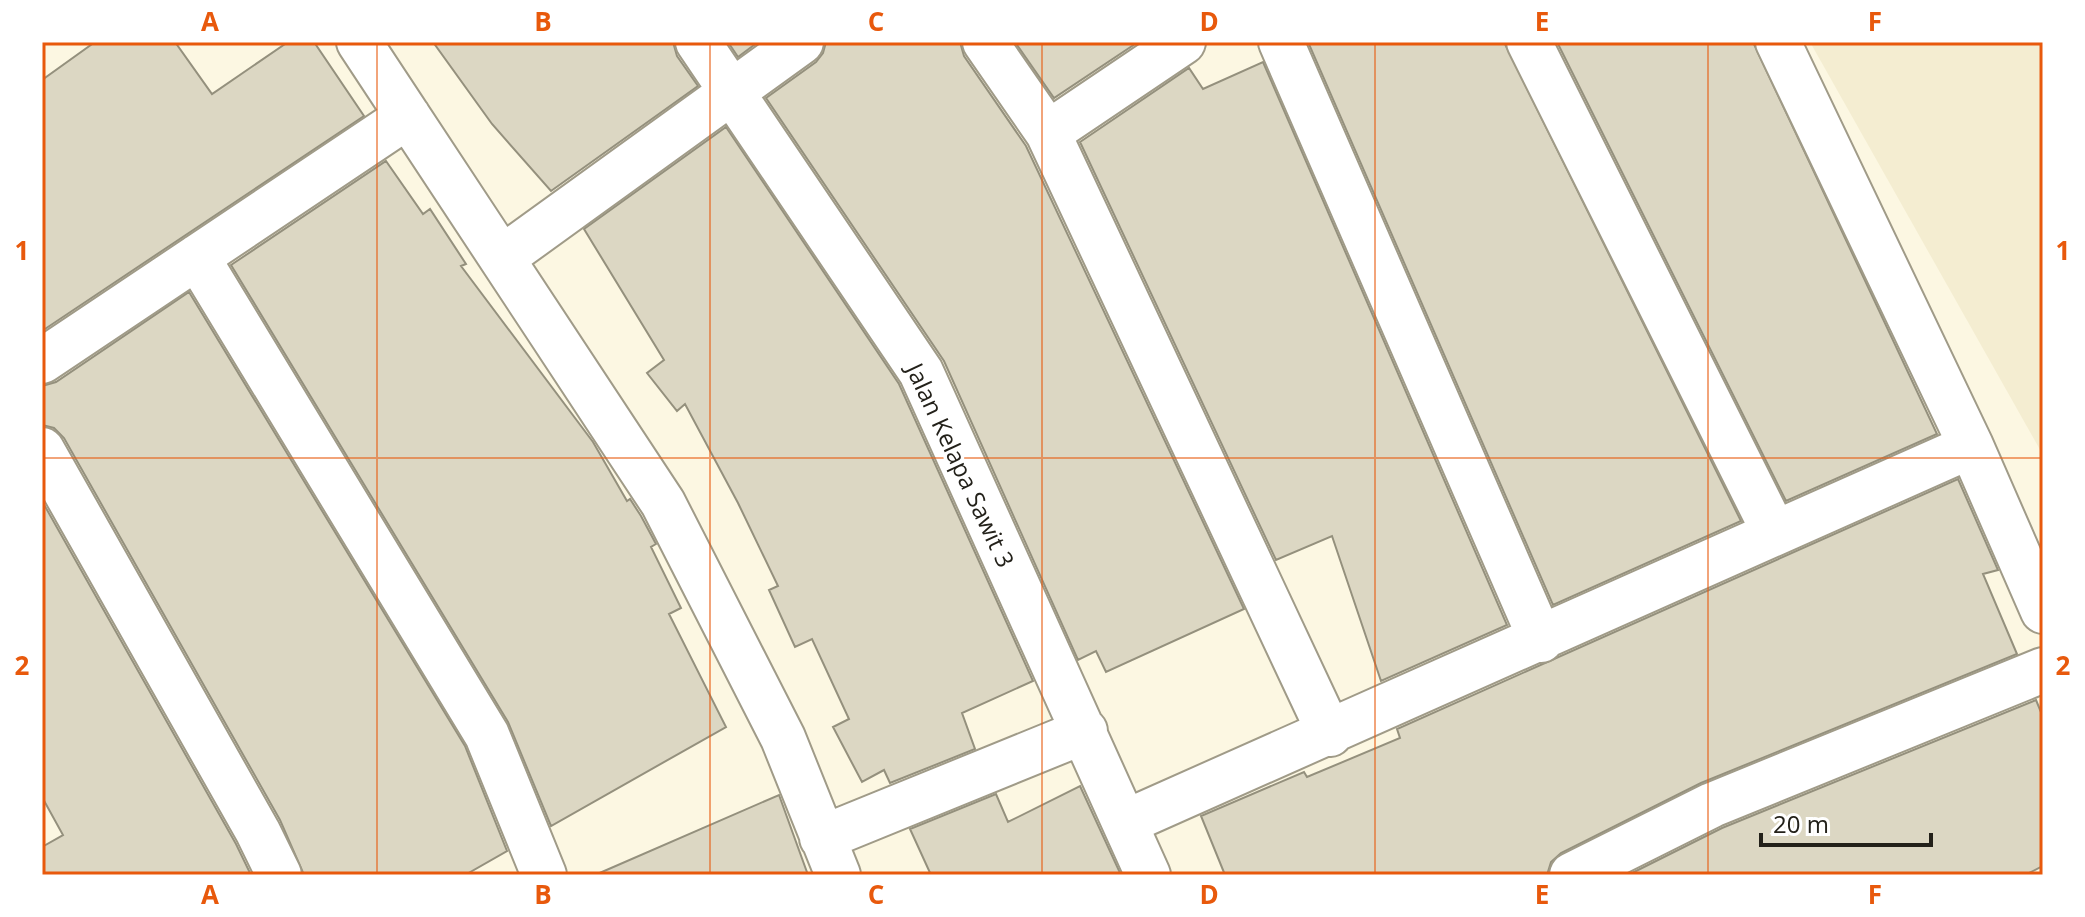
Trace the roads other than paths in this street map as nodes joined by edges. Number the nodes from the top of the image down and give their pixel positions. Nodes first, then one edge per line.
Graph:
1 (359, 42) edge
2 (698, 42) edge
3 (801, 42) edge
4 (985, 42) edge
5 (1183, 42) edge
6 (1281, 42) edge
7 (1529, 42) edge
8 (1778, 42) edge
9 (732, 92) junction
10 (408, 116) junction
11 (1048, 133) junction
12 (197, 257) junction
13 (502, 258) junction
14 (42, 361) edge
15 (1971, 446) junction
16 (42, 450) edge
17 (1774, 532) junction
18 (2043, 611) edge
19 (1541, 640) junction
20 (2043, 670) edge
21 (1085, 731) junction
22 (1330, 734) junction
23 (1126, 822) junction
24 (830, 856) edge
25 (279, 875) edge
26 (544, 875) edge
27 (1148, 875) edge
28 (1572, 875) edge

1 - 10 street
2 - 9 street, Jalan Kelapa Sawit 3
3 - 9 street
4 - 11 street
5 - 11 street
6 - 19 street
7 - 17 street
8 - 15 street
9 - 13 street
9 - 21 street, Jalan Kelapa Sawit 3
10 - 12 street
10 - 13 street
11 - 22 street
12 - 14 street
12 - 26 street
13 - 24 street
15 - 17 street
15 - 18 street
16 - 25 street
17 - 19 street
19 - 22 street
20 - 28 street
21 - 23 street, Jalan Kelapa Sawit 3
21 - 24 street
22 - 23 street
23 - 27 street, Jalan Kelapa Sawit 3

